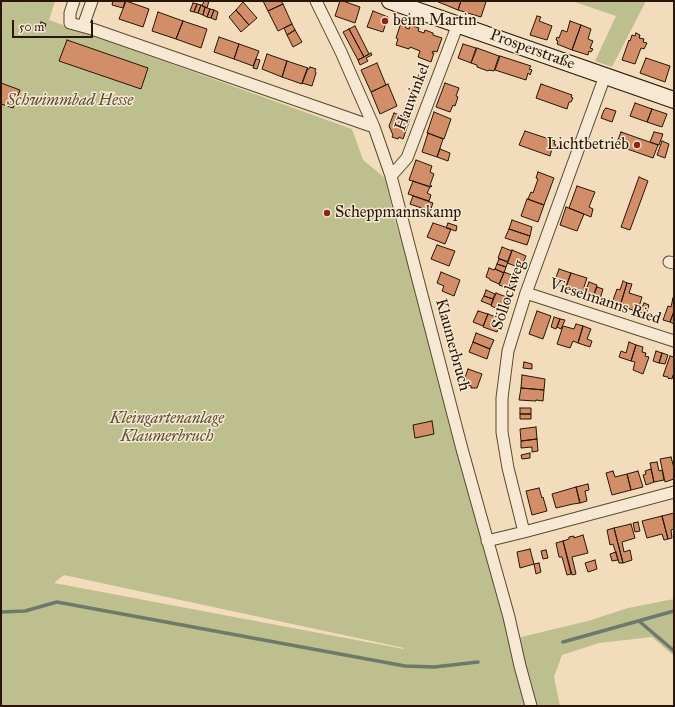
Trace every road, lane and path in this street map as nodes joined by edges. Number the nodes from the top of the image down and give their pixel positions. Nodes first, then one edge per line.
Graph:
1 (74, 1) edge
2 (92, 1) edge
3 (316, 1) edge
4 (390, 1) edge
5 (458, 24) junction
6 (83, 26) junction
7 (605, 76) junction
8 (674, 100) edge
9 (374, 127) junction
10 (391, 176) junction
11 (526, 293) junction
12 (674, 341) edge
13 (674, 492) edge
14 (524, 532) junction
15 (487, 541) junction
16 (531, 706) edge

1 - 6 street
2 - 6 street
3 - 9 street, Klaumerbruch
4 - 5 main road, Prosperstraße
5 - 7 main road, Prosperstraße
5 - 10 street, Hauwinkel
6 - 9 street
7 - 8 main road, Prosperstraße
7 - 11 street, Söllockweg
9 - 10 street, Klaumerbruch
10 - 15 street, Klaumerbruch
11 - 12 street, Vieselmanns Ried
11 - 14 street, Söllockweg
13 - 14 street
14 - 15 street
15 - 16 street, Klaumerbruch

